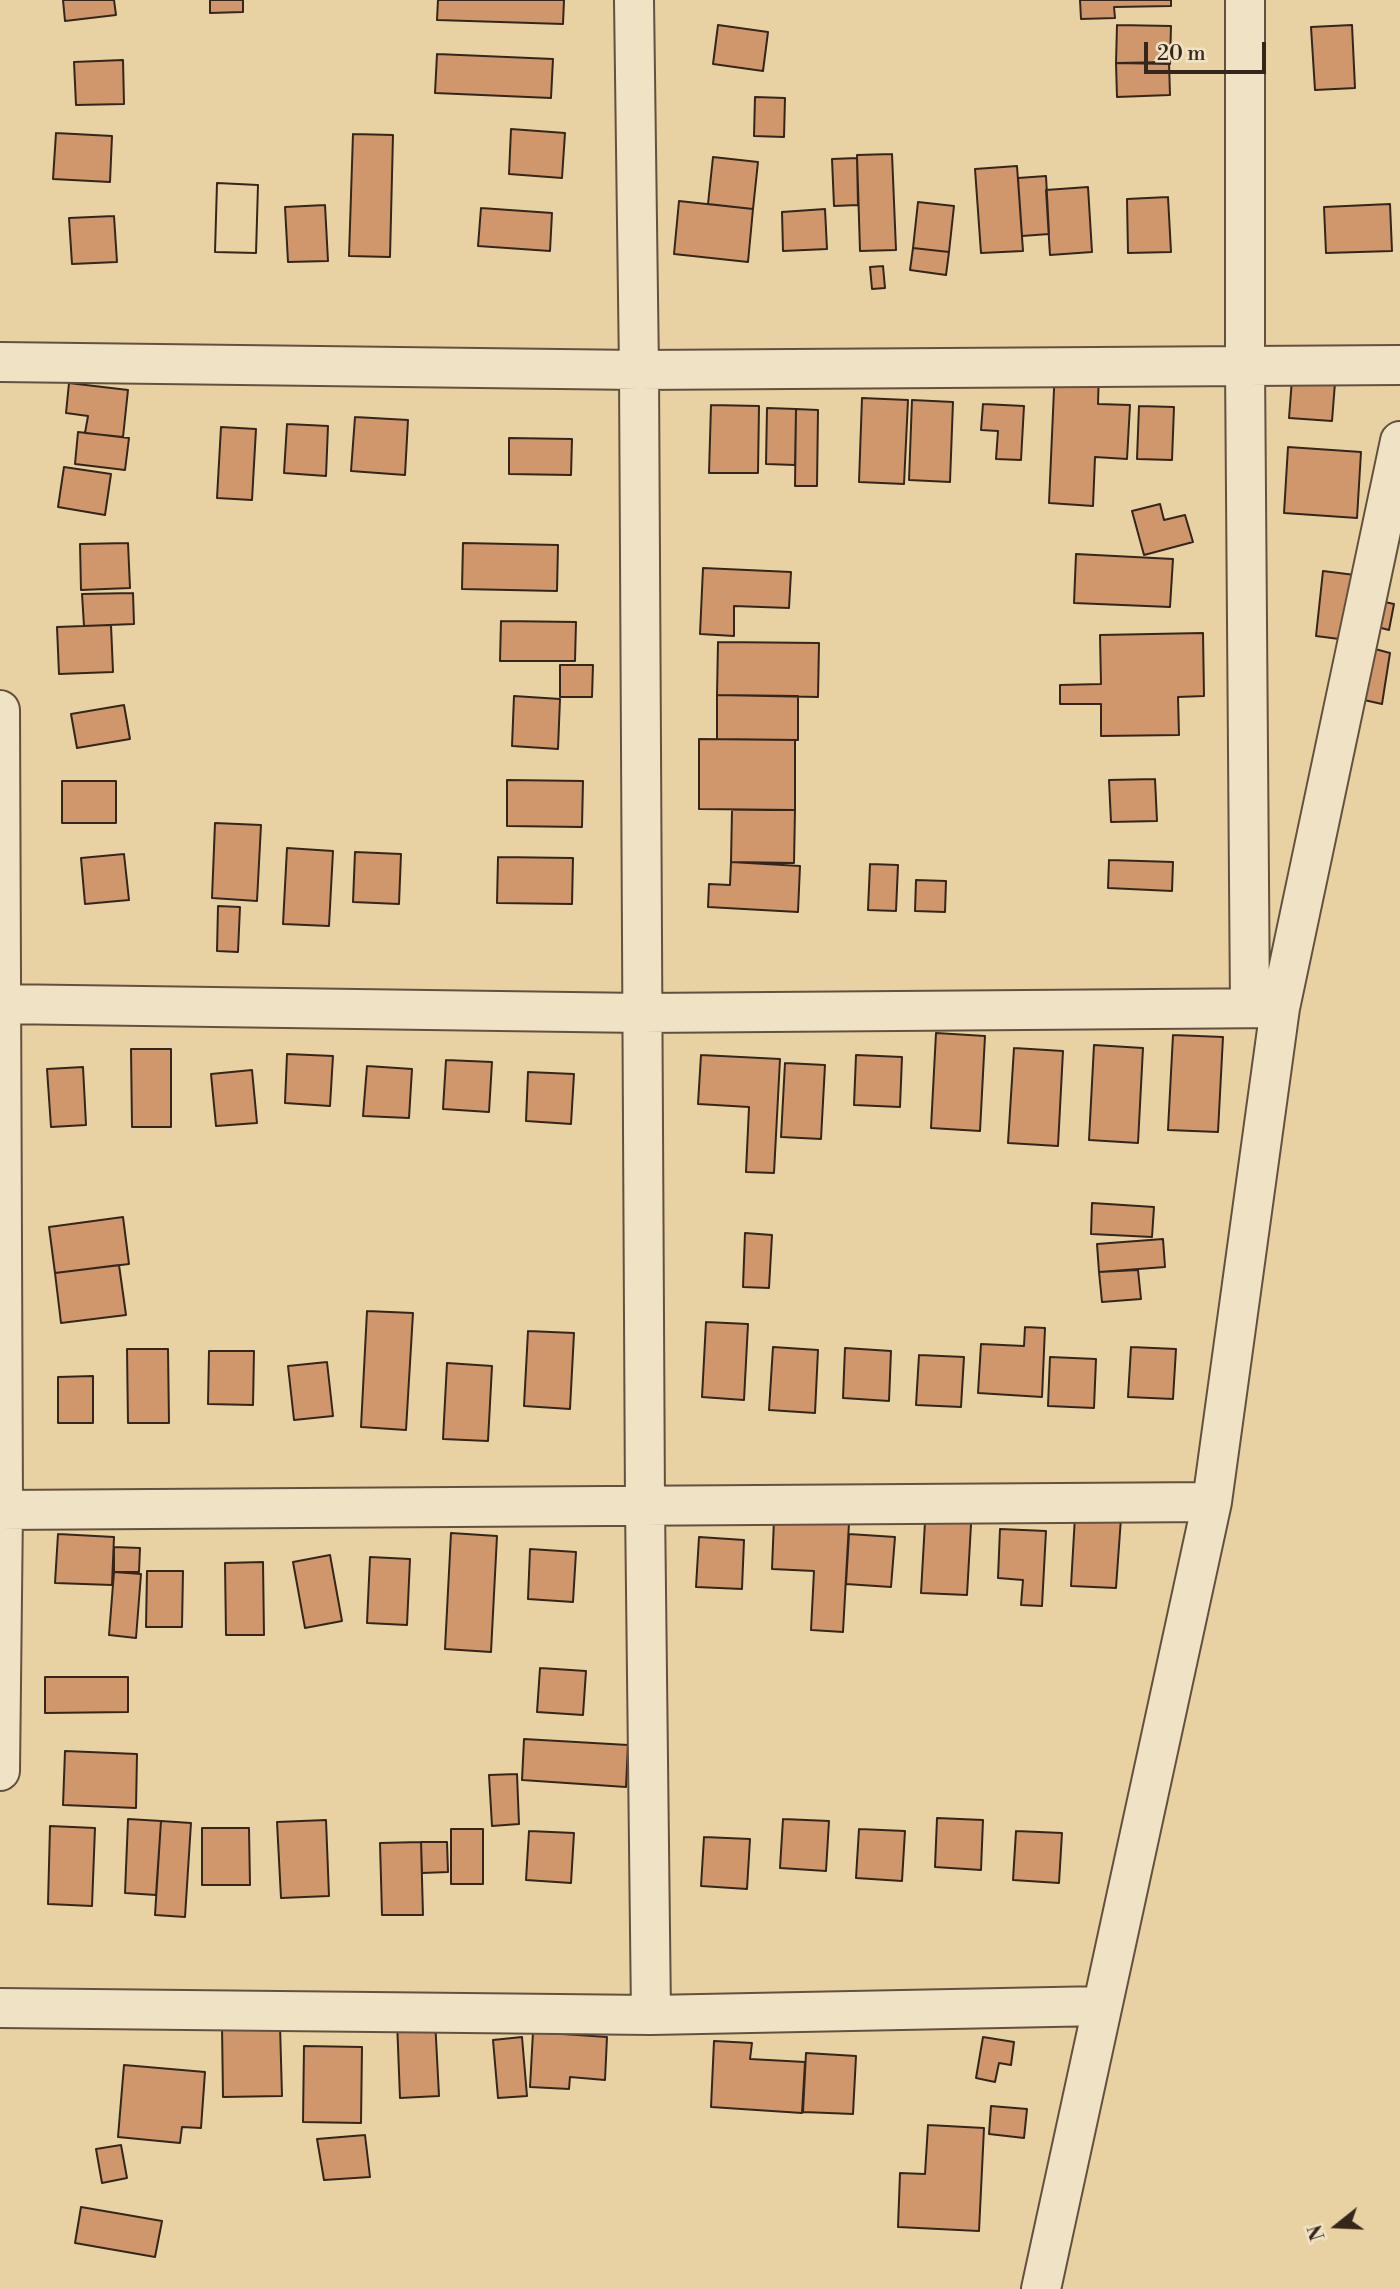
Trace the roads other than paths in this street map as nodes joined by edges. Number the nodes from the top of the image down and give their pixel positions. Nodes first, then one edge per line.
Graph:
1 (634, 0) edge
2 (1245, 0) edge
3 (0, 362) edge
4 (1245, 365) junction
5 (1400, 365) edge
6 (639, 370) junction
7 (1400, 441) edge
8 (0, 710) edge
9 (1, 1004) edge
10 (1265, 1008) junction
11 (642, 1013) junction
12 (1212, 1502) junction
13 (645, 1506) junction
14 (1, 1509) edge
15 (0, 1771) edge
16 (1102, 2006) junction
17 (0, 2008) edge
18 (651, 2015) junction
19 (1041, 2289) edge

1 - 6 street
2 - 4 street
3 - 6 street
4 - 5 street
4 - 6 street
4 - 10 street
6 - 11 street
7 - 10 street
8 - 9 street
9 - 11 street
9 - 14 street
10 - 11 street
10 - 12 street
11 - 13 street
12 - 13 street
12 - 16 street
13 - 14 street
13 - 18 street
14 - 15 street
16 - 18 street
16 - 19 street
17 - 18 street

